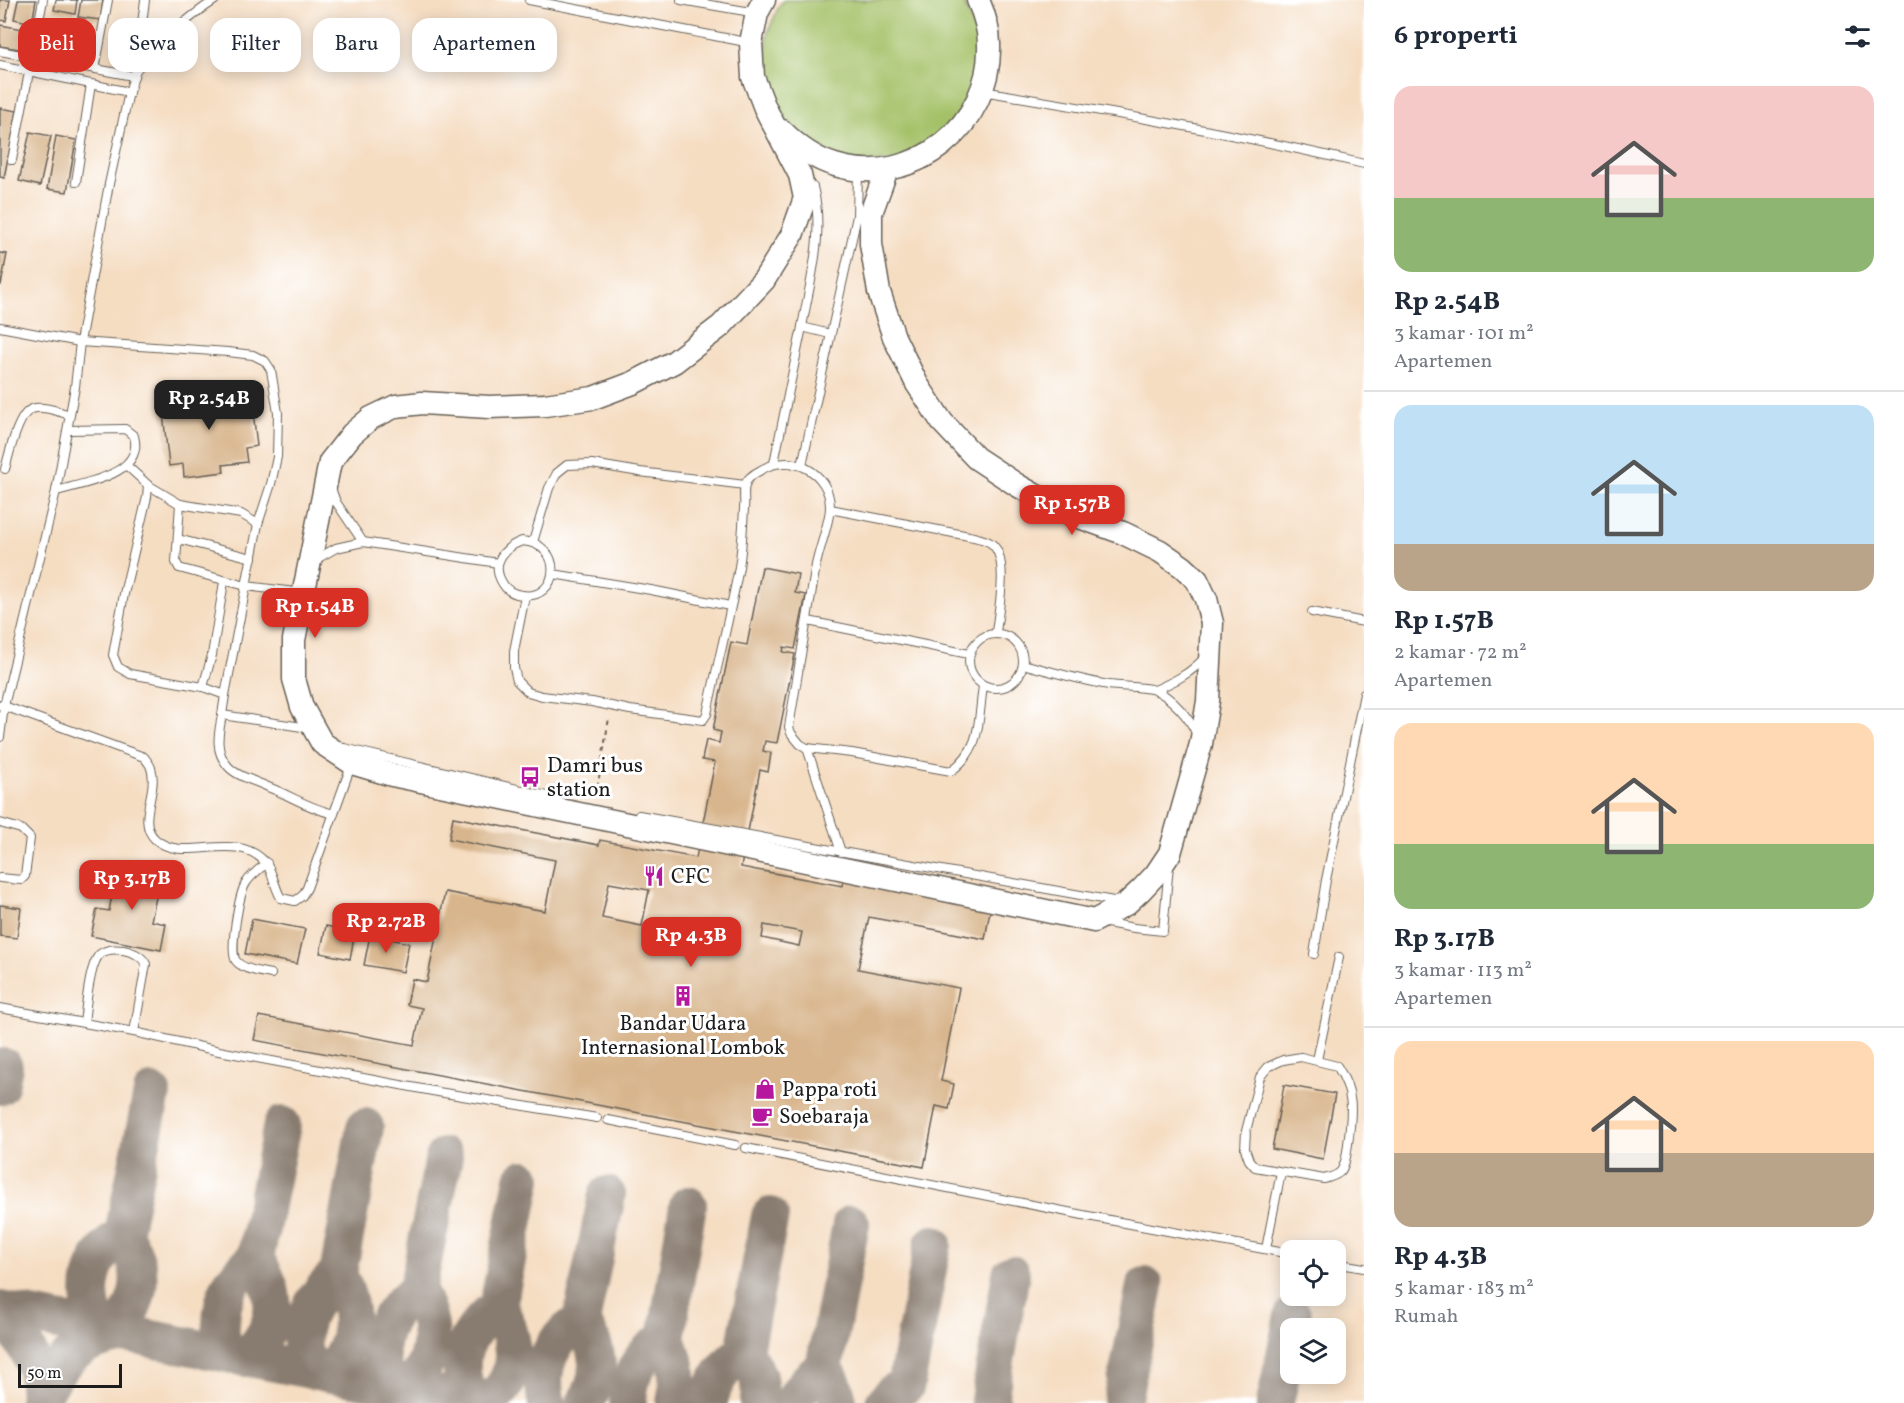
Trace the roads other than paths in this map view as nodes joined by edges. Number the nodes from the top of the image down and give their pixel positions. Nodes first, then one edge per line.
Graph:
1 (43, 0) edge
2 (108, 0) edge
3 (145, 0) edge
4 (215, 0) edge
5 (529, 0) edge
6 (681, 0) edge
7 (978, 0) edge
8 (760, 7) edge
9 (40, 18) edge
10 (751, 43) junction
11 (0, 51) edge
12 (18, 54) edge
13 (96, 64) edge
14 (0, 65) edge
15 (18, 69) edge
16 (96, 69) edge
17 (30, 72) edge
18 (35, 72) edge
19 (80, 72) edge
20 (135, 73) junction
21 (78, 81) junction
22 (91, 84) junction
23 (982, 91) junction
24 (129, 92) junction
25 (765, 108) junction
26 (794, 143) junction
27 (12, 160) dead end
28 (1364, 164) edge
29 (887, 169) junction
30 (858, 170) junction
31 (76, 182) dead end
32 (0, 327) edge
33 (802, 327) junction
34 (830, 334) junction
35 (80, 342) junction
36 (70, 415) junction
37 (68, 430) junction
38 (774, 463) junction
39 (126, 465) junction
40 (802, 465) junction
41 (4, 470) dead end
42 (328, 478) junction
43 (745, 485) junction
44 (148, 486) junction
45 (56, 491) junction
46 (180, 504) junction
47 (830, 509) junction
48 (258, 524) junction
49 (178, 539) junction
50 (363, 542) junction
51 (533, 542) junction
52 (252, 558) junction
53 (310, 563) junction
54 (498, 563) junction
55 (554, 574) junction
56 (224, 582) junction
57 (246, 586) junction
58 (304, 593) junction
59 (525, 596) junction
60 (730, 606) junction
61 (1312, 612) dead end
62 (808, 621) junction
63 (1364, 622) edge
64 (996, 633) junction
65 (1212, 647) junction
66 (969, 654) junction
67 (1023, 664) junction
68 (983, 686) junction
69 (203, 687) junction
70 (1155, 690) junction
71 (225, 694) junction
72 (1364, 694) edge
73 (2, 705) edge
74 (222, 715) junction
75 (319, 736) junction
76 (0, 737) edge
77 (1201, 744) junction
78 (807, 748) junction
79 (352, 763) junction
80 (571, 801) dead end
81 (629, 813) dead end
82 (334, 814) junction
83 (0, 823) edge
84 (841, 852) junction
85 (1170, 853) junction
86 (267, 863) junction
87 (0, 878) edge
88 (1126, 904) junction
89 (1094, 921) junction
90 (1314, 954) dead end
91 (1339, 957) dead end
92 (271, 974) dead end
93 (0, 1008) edge
94 (84, 1023) junction
95 (134, 1032) junction
96 (1317, 1060) junction
97 (597, 1118) dead end
98 (608, 1120) dead end
99 (735, 1145) dead end
100 (746, 1148) dead end
101 (1281, 1172) junction
102 (1266, 1249) junction
103 (1280, 1252) edge
104 (1346, 1265) edge
105 (1364, 1268) edge

1 - 9 lane
2 - 13 lane
3 - 20 lane
4 - 20 lane
5 - 10 lane
6 - 8 lane
7 - 23 street
8 - 10 street
10 - 25 street
11 - 12 lane
14 - 15 lane
16 - 20 lane
17 - 27 lane
18 - 21 lane
19 - 21 lane
20 - 24 lane
21 - 22 lane
22 - 24 lane
22 - 31 lane
23 - 28 lane
23 - 29 street
24 - 35 lane
25 - 26 street
25 - 42 street
26 - 30 street
26 - 33 lane
29 - 30 street
29 - 65 street
30 - 34 lane
32 - 35 lane
33 - 34 lane
33 - 38 lane
34 - 40 lane
35 - 36 lane
35 - 48 lane
36 - 37 lane
36 - 41 lane
37 - 39 lane
37 - 45 lane
38 - 40 lane
38 - 43 lane
39 - 44 lane
39 - 45 lane
40 - 47 lane
42 - 50 lane
42 - 53 street
43 - 51 lane
43 - 60 lane
44 - 46 lane
44 - 69 lane
45 - 73 lane
46 - 48 lane
46 - 49 lane
47 - 62 lane
47 - 64 lane
48 - 52 lane
49 - 52 lane
49 - 56 lane
50 - 53 lane
50 - 54 lane
51 - 54 lane
51 - 55 lane
52 - 57 lane
53 - 58 street
54 - 59 lane
55 - 59 lane
55 - 60 lane
56 - 57 lane
56 - 69 lane
57 - 58 lane
57 - 71 lane
58 - 75 street
59 - 60 lane
61 - 63 lane
62 - 66 lane
62 - 78 lane
64 - 66 lane
64 - 67 lane
65 - 70 lane
65 - 77 street
66 - 68 lane
67 - 68 lane
67 - 70 lane
68 - 78 lane
69 - 71 lane
70 - 77 lane
71 - 74 lane
72 - 90 lane
73 - 76 lane
73 - 86 lane
74 - 75 lane
74 - 82 lane
75 - 79 street
75 - 80 lane
77 - 85 street
78 - 84 lane
79 - 82 lane
79 - 89 street
81 - 84 lane
82 - 86 lane
83 - 87 lane
84 - 88 lane
85 - 88 street
85 - 89 lane
86 - 92 lane
88 - 89 street
91 - 96 lane
93 - 94 lane
94 - 95 lane
94 - 95 lane
95 - 97 lane
96 - 101 lane
96 - 101 lane
98 - 99 lane
100 - 102 lane
101 - 102 lane
102 - 103 lane
104 - 105 lane

